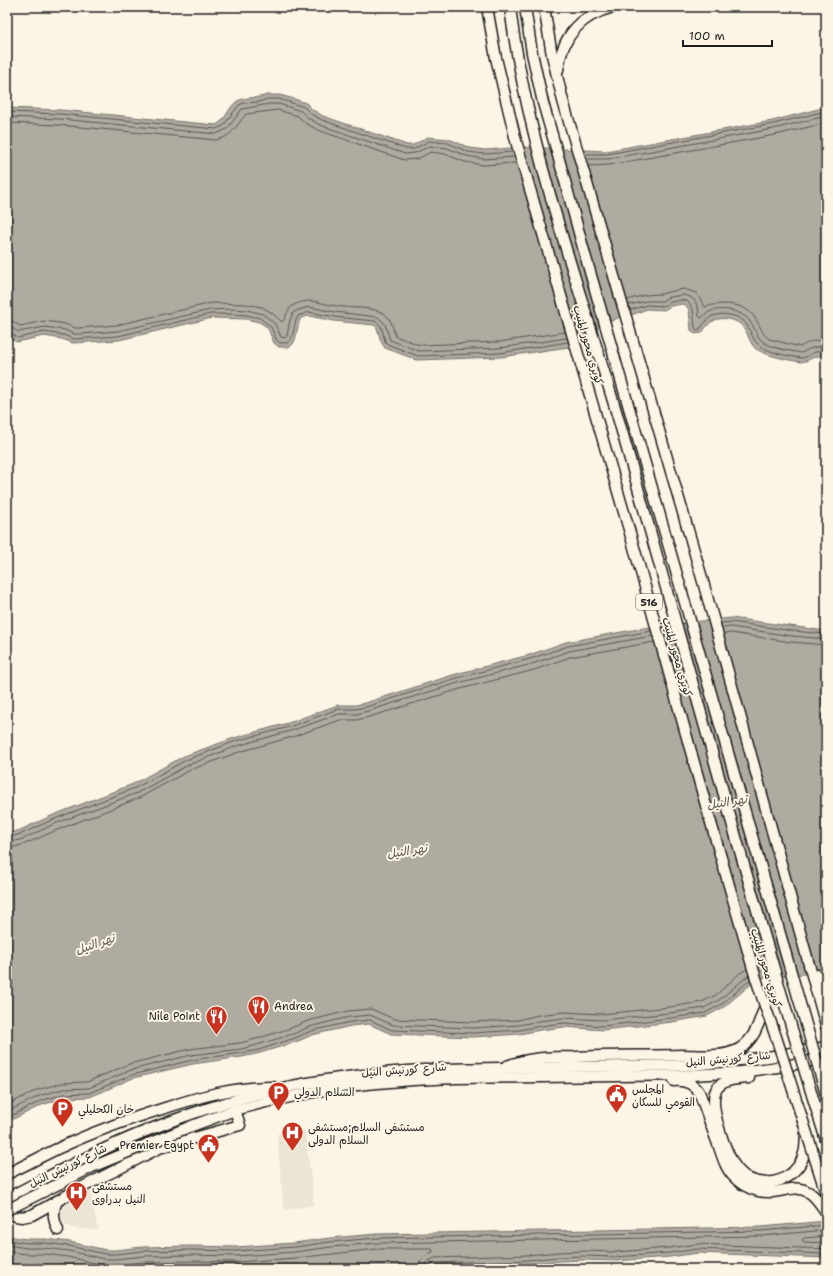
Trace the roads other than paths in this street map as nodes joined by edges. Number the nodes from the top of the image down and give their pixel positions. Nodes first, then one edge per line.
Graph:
1 (487, 7) edge
2 (510, 7) edge
3 (526, 7) edge
4 (544, 7) edge
5 (596, 7) edge
6 (614, 7) edge
7 (584, 19) junction
8 (558, 80) junction
9 (807, 956) junction
10 (826, 998) edge
11 (765, 1006) junction
12 (826, 1026) edge
13 (826, 1046) edge
14 (826, 1058) edge
15 (785, 1066) junction
16 (500, 1068) junction
17 (640, 1076) junction
18 (287, 1087) junction
19 (826, 1094) edge
20 (235, 1110) junction
21 (802, 1115) junction
22 (187, 1122) junction
23 (826, 1140) edge
24 (7, 1174) edge
25 (826, 1193) edge
26 (7, 1198) edge
27 (57, 1201) junction
28 (7, 1210) edge
29 (826, 1212) edge
30 (58, 1230) dead end

1 - 11 highway, كوبري محور المنيب / 516, bridge
2 - 23 highway, كوبري محور المنيب / 516, bridge
3 - 19 highway, كوبري محور المنيب, bridge
4 - 8 highway
5 - 7 highway
6 - 7 highway
7 - 8 highway
8 - 9 highway
9 - 10 highway
9 - 12 highway
11 - 16 highway
11 - 21 highway, كوبري محور المنيب / 516, bridge
13 - 16 highway, شارع كورنيش النيل
14 - 15 highway, شارع كورنيش النيل
15 - 17 highway, شارع كورنيش النيل
15 - 21 highway, bridge
16 - 18 highway, شارع كورنيش النيل
17 - 20 highway, شارع كورنيش النيل
17 - 29 highway
18 - 22 highway, شارع كورنيش النيل
18 - 24 highway
20 - 22 highway, شارع كورنيش النيل
20 - 27 highway
21 - 25 highway, كوبري محور المنيب / 516, bridge
22 - 26 highway, شارع كورنيش النيل
22 - 28 highway, شارع كورنيش النيل, bridge
27 - 28 highway
27 - 30 highway

